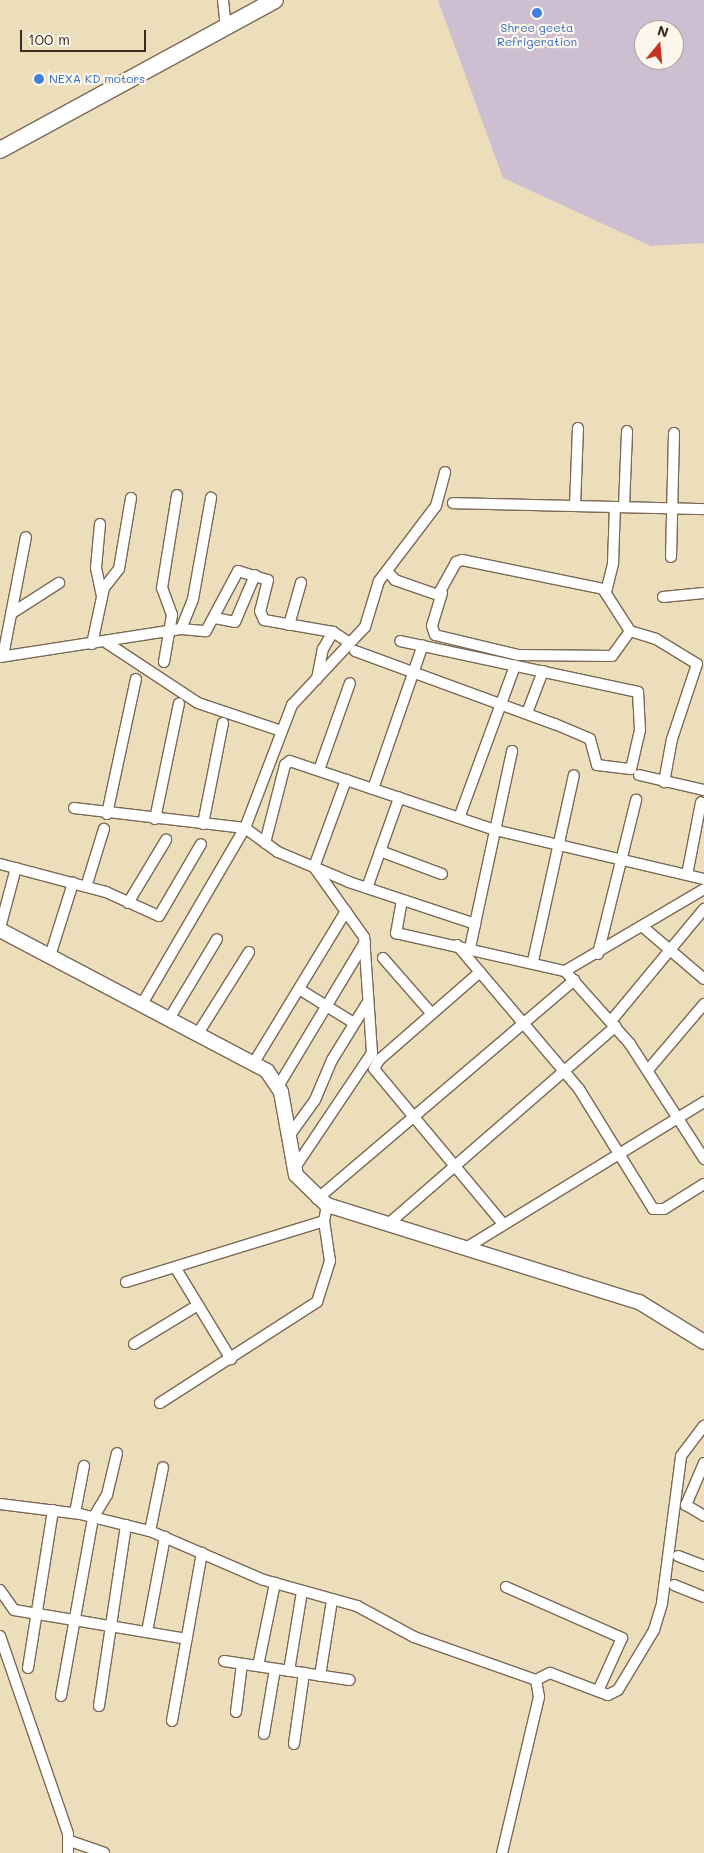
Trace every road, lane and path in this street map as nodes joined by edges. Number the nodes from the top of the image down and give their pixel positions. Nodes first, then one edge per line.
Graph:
1 (223, 0) edge
2 (275, 0) edge
3 (226, 27) junction
4 (0, 150) edge
5 (578, 428) dead end
6 (627, 430) dead end
7 (674, 433) dead end
8 (445, 472) dead end
9 (176, 495) dead end
10 (131, 498) dead end
11 (211, 498) dead end
12 (453, 503) dead end
13 (575, 506) junction
14 (620, 507) junction
15 (672, 508) junction
16 (704, 509) edge
17 (100, 524) dead end
18 (26, 537) dead end
19 (671, 557) dead end
20 (386, 571) junction
21 (255, 575) junction
22 (59, 583) dead end
23 (301, 583) dead end
24 (606, 592) junction
25 (442, 593) junction
26 (704, 593) edge
27 (102, 596) junction
28 (663, 597) dead end
29 (12, 613) junction
30 (215, 618) junction
31 (289, 625) junction
32 (181, 629) junction
33 (630, 631) junction
34 (169, 632) junction
35 (333, 632) junction
36 (400, 641) dead end
37 (92, 644) junction
38 (107, 644) junction
39 (423, 645) junction
40 (353, 647) junction
41 (2, 656) edge
42 (164, 662) dead end
43 (515, 666) junction
44 (543, 671) junction
45 (414, 672) junction
46 (317, 678) junction
47 (136, 679) dead end
48 (350, 683) dead end
49 (179, 703) dead end
50 (499, 703) junction
51 (527, 713) junction
52 (223, 723) dead end
53 (280, 731) junction
54 (512, 751) dead end
55 (319, 770) junction
56 (574, 774) dead end
57 (639, 774) dead end
58 (346, 780) junction
59 (664, 782) junction
60 (373, 789) junction
61 (704, 790) edge
62 (399, 798) junction
63 (636, 800) dead end
64 (701, 802) dead end
65 (74, 808) dead end
66 (107, 814) junction
67 (459, 818) junction
68 (155, 819) junction
69 (203, 824) junction
70 (245, 828) junction
71 (104, 829) dead end
72 (700, 829) edge
73 (495, 830) junction
74 (166, 840) dead end
75 (265, 843) junction
76 (201, 844) dead end
77 (556, 846) junction
78 (380, 851) junction
79 (622, 860) junction
80 (0, 864) edge
81 (314, 867) junction
82 (16, 868) junction
83 (442, 874) dead end
84 (687, 875) junction
85 (704, 879) edge
86 (73, 883) junction
87 (86, 887) junction
88 (367, 888) junction
89 (704, 889) edge
90 (402, 900) junction
91 (128, 903) junction
92 (704, 909) edge
93 (346, 911) junction
94 (475, 924) junction
95 (644, 927) junction
96 (0, 929) edge
97 (217, 939) dead end
98 (365, 942) junction
99 (457, 945) junction
100 (470, 948) junction
101 (670, 950) junction
102 (249, 952) dead end
103 (598, 954) junction
104 (50, 956) junction
105 (383, 958) dead end
106 (533, 961) junction
107 (566, 970) junction
108 (480, 972) junction
109 (704, 979) edge
110 (574, 980) junction
111 (299, 990) junction
112 (142, 1004) junction
113 (704, 1004) edge
114 (366, 1005) junction
115 (326, 1006) junction
116 (432, 1014) junction
117 (169, 1019) junction
118 (354, 1023) junction
119 (523, 1023) junction
120 (614, 1024) junction
121 (197, 1035) junction
122 (254, 1064) junction
123 (648, 1070) junction
124 (564, 1071) junction
125 (279, 1085) junction
126 (704, 1102) edge
127 (676, 1118) junction
128 (413, 1119) junction
129 (289, 1136) junction
130 (617, 1153) junction
131 (704, 1159) edge
132 (457, 1166) junction
133 (294, 1169) junction
134 (704, 1184) edge
135 (322, 1202) junction
136 (324, 1221) junction
137 (504, 1224) junction
138 (387, 1226) junction
139 (469, 1246) junction
140 (174, 1267) junction
141 (126, 1282) dead end
142 (198, 1306) junction
143 (704, 1342) edge
144 (134, 1344) dead end
145 (231, 1359) junction
146 (160, 1403) dead end
147 (704, 1426) edge
148 (117, 1453) dead end
149 (704, 1463) edge
150 (84, 1466) dead end
151 (163, 1467) dead end
152 (0, 1504) edge
153 (53, 1510) junction
154 (75, 1514) junction
155 (704, 1516) edge
156 (93, 1518) junction
157 (126, 1525) junction
158 (150, 1531) junction
159 (165, 1537) junction
160 (202, 1553) junction
161 (678, 1556) dead end
162 (704, 1566) edge
163 (275, 1584) junction
164 (674, 1585) dead end
165 (506, 1587) dead end
166 (0, 1590) edge
167 (302, 1592) junction
168 (704, 1596) edge
169 (332, 1600) junction
170 (37, 1613) junction
171 (75, 1619) junction
172 (111, 1626) junction
173 (147, 1632) junction
174 (0, 1636) edge
175 (186, 1639) junction
176 (224, 1661) dead end
177 (242, 1664) junction
178 (258, 1666) junction
179 (28, 1668) dead end
180 (275, 1669) junction
181 (289, 1671) junction
182 (304, 1673) junction
183 (320, 1676) junction
184 (350, 1680) dead end
185 (536, 1680) junction
186 (598, 1691) junction
187 (62, 1696) dead end
188 (99, 1706) dead end
189 (236, 1712) dead end
190 (172, 1721) dead end
191 (264, 1734) dead end
192 (294, 1744) dead end
193 (70, 1841) junction
194 (68, 1853) edge
195 (104, 1853) edge
196 (502, 1853) edge

1 - 3 street
2 - 3 main road
3 - 4 main road
5 - 13 street
6 - 14 street
7 - 15 street
8 - 20 street
9 - 34 street
10 - 27 street
11 - 32 street
12 - 13 street
13 - 14 street
14 - 15 street
14 - 24 street
15 - 16 street
15 - 19 street
17 - 27 street
18 - 29 street
20 - 25 street
20 - 40 street
21 - 30 street
21 - 30 street
21 - 31 street
22 - 29 street
23 - 31 street
24 - 25 street
24 - 33 street
25 - 33 street
26 - 28 street
27 - 37 street
29 - 41 street
30 - 32 street
31 - 35 street
32 - 34 street
33 - 59 street
34 - 38 street
34 - 42 street
35 - 40 street
35 - 46 street
36 - 39 street
37 - 38 street
37 - 41 street
38 - 53 street
39 - 43 street
39 - 45 street
40 - 45 street
40 - 46 street
43 - 44 street
43 - 50 street
44 - 51 street
44 - 51 street
45 - 50 street
45 - 60 street
46 - 53 street
47 - 66 street
48 - 55 street
49 - 68 street
50 - 51 street
50 - 67 street
52 - 69 street
53 - 70 street
54 - 73 street
55 - 58 street
55 - 75 street
56 - 77 street
57 - 59 street
58 - 60 street
58 - 81 street
59 - 61 street
60 - 62 street
62 - 67 street
62 - 78 street
63 - 79 street
64 - 72 street
65 - 66 street
66 - 68 street
67 - 73 street
68 - 69 street
69 - 70 street
70 - 75 street
70 - 112 street
71 - 87 street
72 - 84 street
73 - 77 street
73 - 94 street
74 - 91 street
75 - 81 street
76 - 91 street
77 - 79 street
77 - 106 street
78 - 83 street
78 - 88 street
79 - 84 street
79 - 103 street
80 - 82 street
81 - 88 street
81 - 93 street
82 - 86 street
82 - 96 street
84 - 85 street
86 - 87 street
86 - 104 street
87 - 91 street
88 - 90 street
89 - 95 street
90 - 94 street
90 - 99 street
92 - 101 street
93 - 98 street
93 - 111 street
94 - 100 street
95 - 101 street
95 - 103 street
96 - 104 street
97 - 117 street
98 - 114 street
98 - 115 street
99 - 100 street
99 - 108 street
100 - 106 street
101 - 109 street
101 - 120 street
102 - 121 street
103 - 107 street
104 - 112 street
105 - 116 street
106 - 107 street
107 - 110 street
108 - 116 street
108 - 119 street
110 - 119 street
110 - 120 street
111 - 115 street
111 - 122 street
112 - 117 street
113 - 123 street
114 - 118 street
114 - 133 street
115 - 118 street
115 - 125 street
116 - 128 street
117 - 121 street
118 - 129 street
119 - 124 street
119 - 128 street
120 - 123 street
120 - 124 street
121 - 122 street
122 - 125 street
123 - 127 street
124 - 130 street
124 - 132 street
125 - 129 street
126 - 127 street
127 - 130 street
127 - 131 street
128 - 132 street
128 - 135 street
129 - 133 street
130 - 134 street
130 - 137 street
132 - 137 street
132 - 138 street
133 - 135 street
135 - 136 street
135 - 138 street
136 - 140 street
136 - 145 street
137 - 139 street
138 - 139 street
139 - 143 street
140 - 141 street
140 - 142 street
142 - 144 street
142 - 145 street
145 - 146 street
147 - 186 street
148 - 156 street
149 - 155 street
150 - 154 street
151 - 158 street
152 - 153 street
153 - 154 street
153 - 170 street
154 - 156 street
156 - 157 street
156 - 171 street
157 - 158 street
157 - 172 street
158 - 159 street
159 - 160 street
159 - 173 street
160 - 163 street
160 - 175 street
161 - 162 street
163 - 167 street
163 - 178 street
164 - 168 street
165 - 186 street
166 - 170 street
167 - 169 street
167 - 181 street
169 - 183 street
169 - 185 street
170 - 171 street
170 - 179 street
171 - 172 street
171 - 187 street
172 - 173 street
172 - 188 street
173 - 175 street
174 - 193 street
175 - 190 street
176 - 177 street
177 - 178 street
177 - 189 street
178 - 180 street
180 - 181 street
180 - 191 street
181 - 182 street
182 - 183 street
182 - 192 street
183 - 184 street
185 - 186 street
185 - 196 street
193 - 194 street
193 - 195 street

